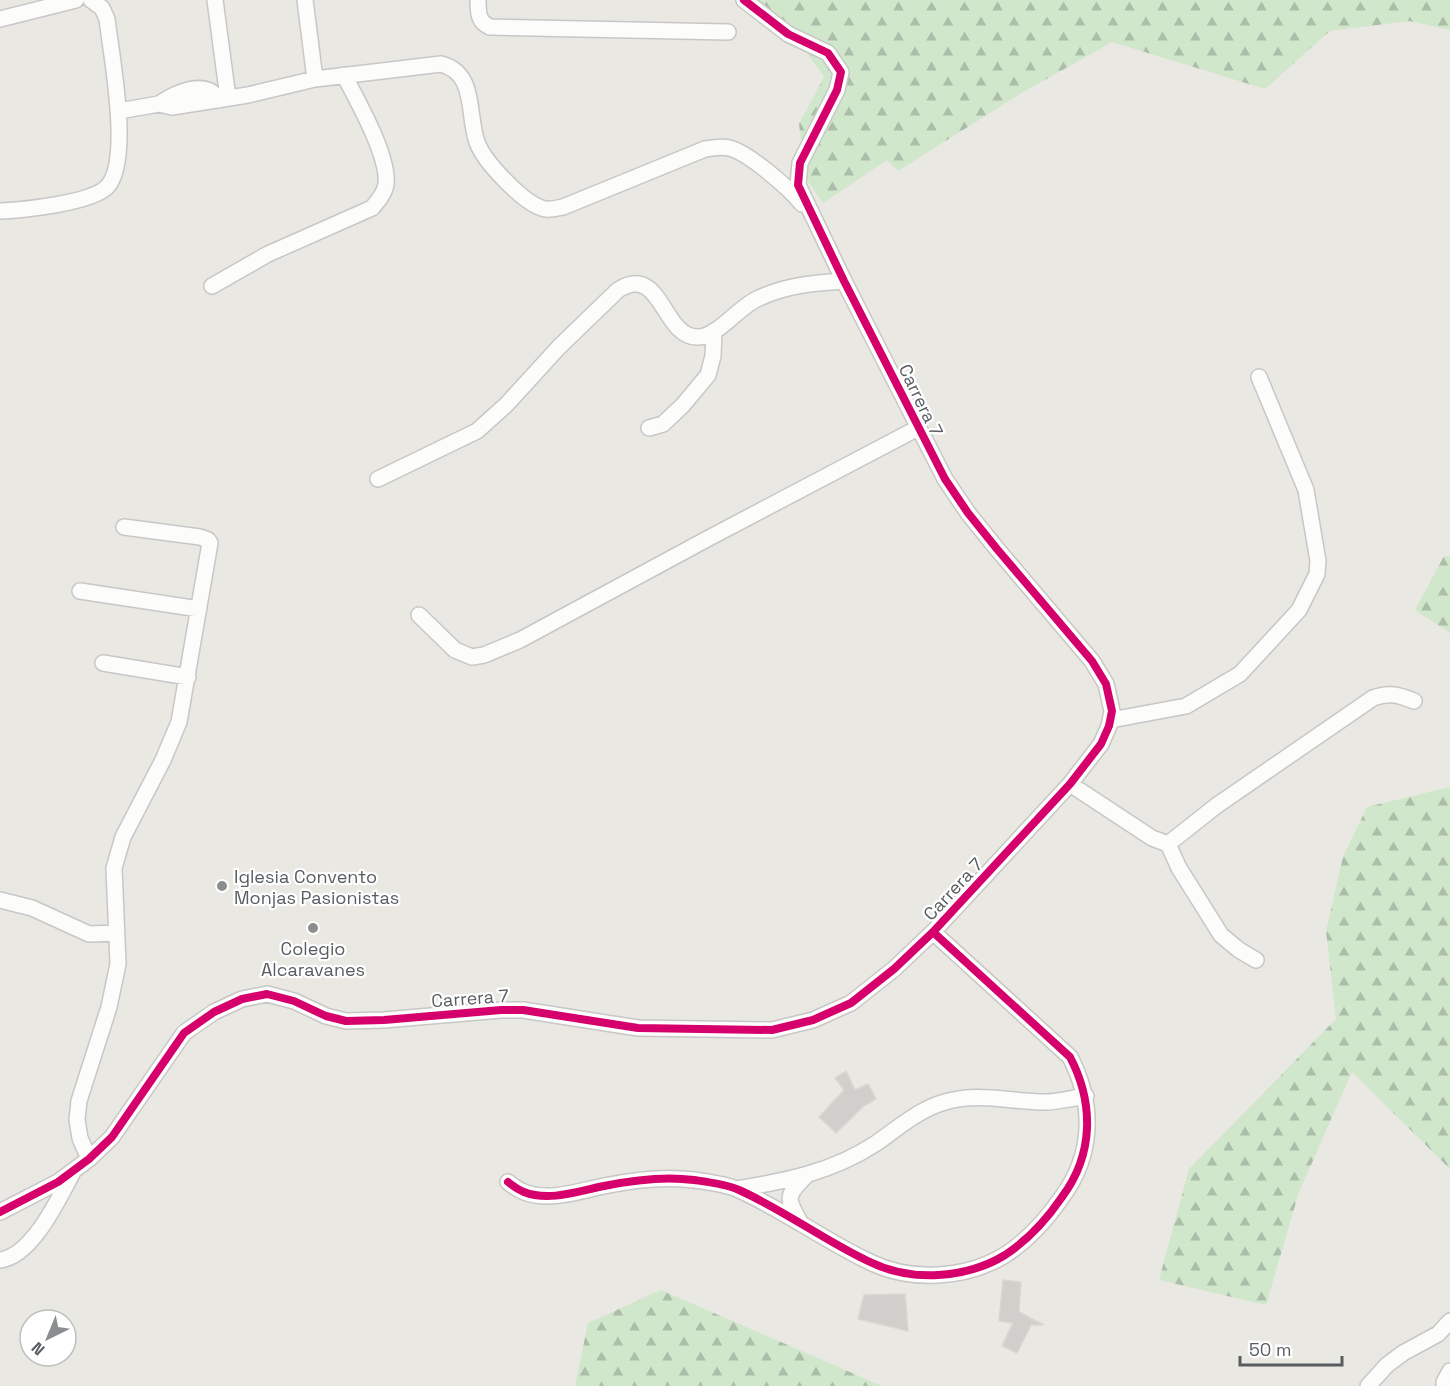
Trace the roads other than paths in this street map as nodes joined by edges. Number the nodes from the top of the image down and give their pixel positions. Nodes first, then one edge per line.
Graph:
1 (76, 0) edge
2 (91, 0) edge
3 (215, 0) edge
4 (305, 0) edge
5 (478, 0) edge
6 (744, 0) edge
7 (0, 19) edge
8 (728, 32) dead end
9 (344, 75) junction
10 (315, 79) junction
11 (223, 99) junction
12 (119, 111) junction
13 (0, 211) edge
14 (813, 218) junction
15 (844, 281) junction
16 (212, 286) dead end
17 (714, 331) junction
18 (1259, 377) dead end
19 (649, 428) dead end
20 (918, 428) junction
21 (378, 479) dead end
22 (124, 527) dead end
23 (80, 591) dead end
24 (199, 609) junction
25 (419, 615) dead end
26 (104, 663) dead end
27 (188, 677) junction
28 (1414, 701) dead end
29 (1111, 720) junction
30 (1070, 784) junction
31 (1168, 844) junction
32 (0, 900) edge
33 (933, 932) junction
34 (116, 933) junction
35 (1256, 960) dead end
36 (1086, 1096) junction
37 (89, 1159) junction
38 (75, 1169) junction
39 (806, 1176) junction
40 (508, 1182) dead end
41 (737, 1189) junction
42 (0, 1212) edge
43 (800, 1222) junction
44 (0, 1260) edge
45 (1450, 1321) edge
46 (1450, 1371) edge
47 (1368, 1386) edge
48 (1444, 1386) edge

1 - 7 street
2 - 12 street
3 - 11 street
4 - 10 street
5 - 8 street
6 - 14 street, Carrera 7
9 - 10 street
9 - 14 street
9 - 16 street
10 - 11 street
11 - 12 street
12 - 13 street
14 - 15 street, Carrera 7
15 - 17 street
15 - 20 street, Carrera 7
17 - 19 street
17 - 21 street
18 - 29 street
20 - 25 street
20 - 29 street, Carrera 7
22 - 24 street
23 - 24 street
24 - 27 street
26 - 27 street
27 - 34 street
28 - 31 street
29 - 30 street, Carrera 7
30 - 31 street
30 - 33 street, Carrera 7
31 - 35 street
32 - 34 street
33 - 36 street
33 - 37 street, Carrera 7
34 - 37 street
36 - 39 street
36 - 43 street
37 - 38 street, Carrera 7
38 - 42 street, Carrera 7
38 - 44 street
39 - 41 street
39 - 43 street
40 - 41 street
41 - 43 street
45 - 47 street
46 - 48 street

